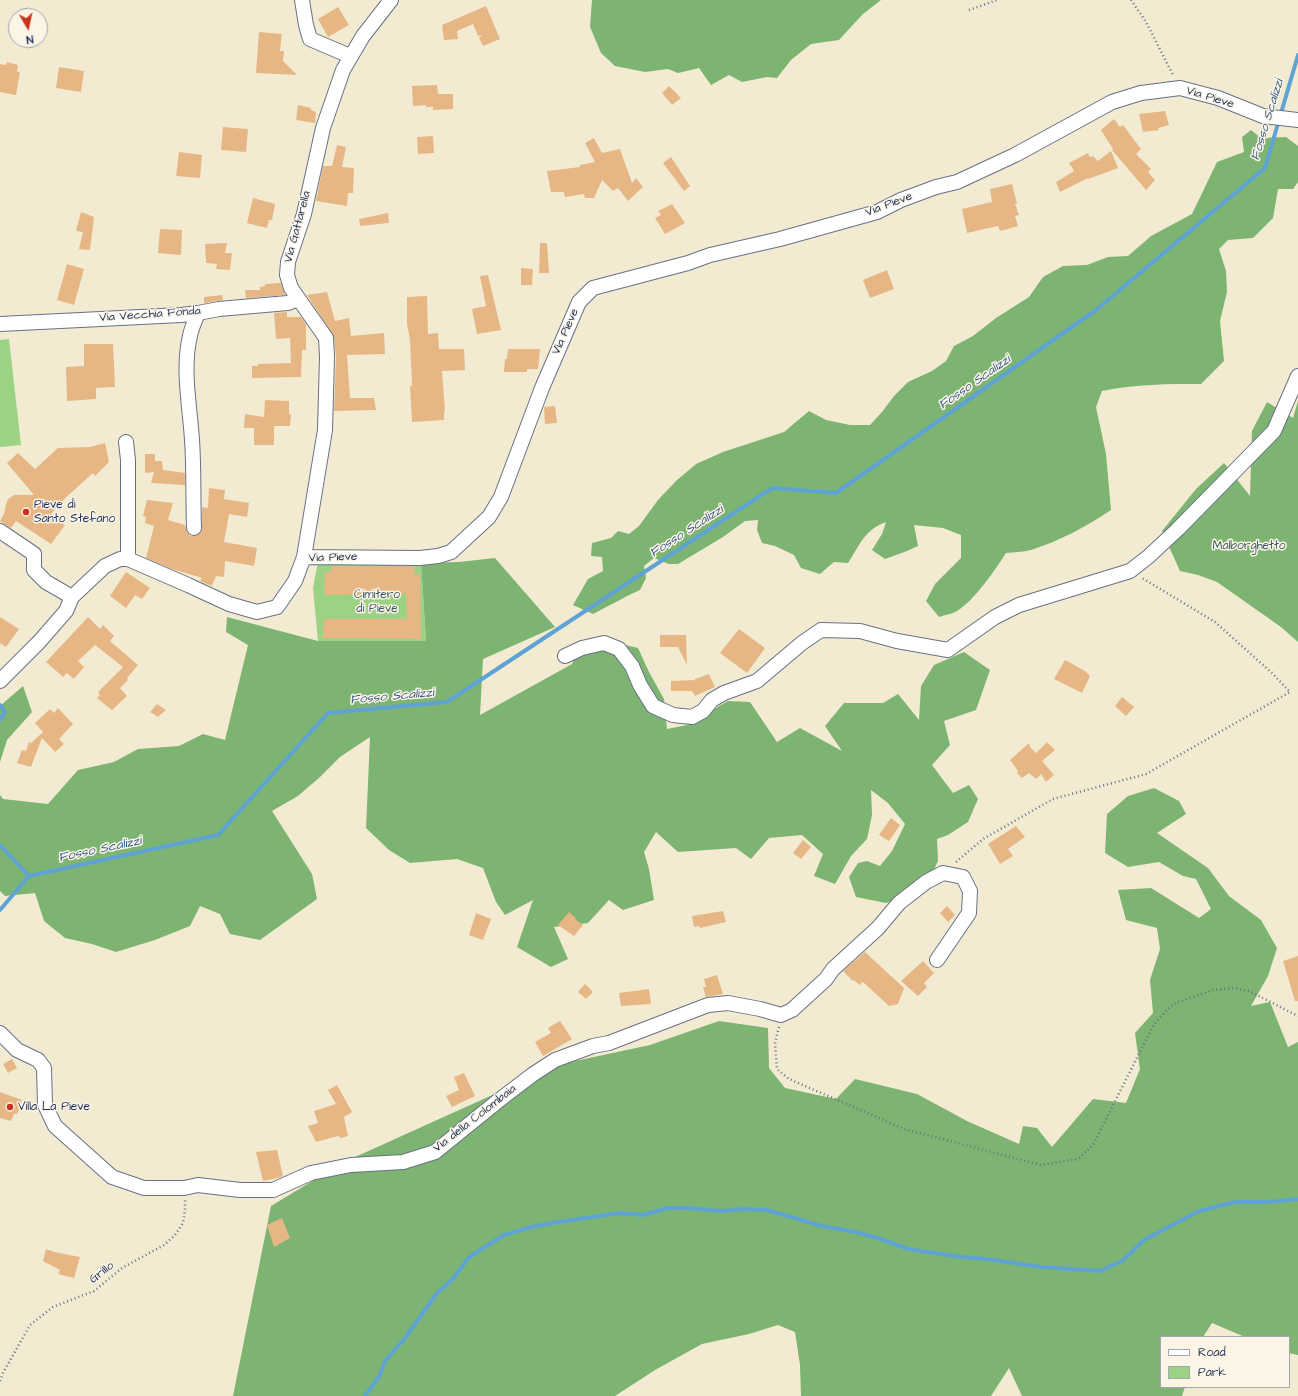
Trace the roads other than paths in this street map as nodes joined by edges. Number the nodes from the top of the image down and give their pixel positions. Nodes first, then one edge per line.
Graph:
1 (302, 0) edge
2 (391, 0) edge
3 (350, 56) junction
4 (1298, 120) edge
5 (298, 299) junction
6 (198, 313) junction
7 (0, 324) edge
8 (1298, 376) edge
9 (126, 442) dead end
10 (194, 528) dead end
11 (0, 531) edge
12 (304, 557) junction
13 (128, 559) junction
14 (72, 597) junction
15 (565, 656) dead end
16 (0, 681) edge
17 (937, 960) dead end
18 (0, 1033) edge

1 - 3 street
2 - 3 street, Via Gattarella
3 - 5 street, Via Gattarella
4 - 12 street, Via Pieve
5 - 6 street, Via Vecchia Fonda
5 - 12 street, Via Gattarella
6 - 7 street, Via Vecchia Fonda
6 - 10 street
8 - 15 street
9 - 13 street
11 - 14 street
12 - 13 street, Via Pieve
13 - 14 street
14 - 16 street
17 - 18 street, Via della Colombaia

